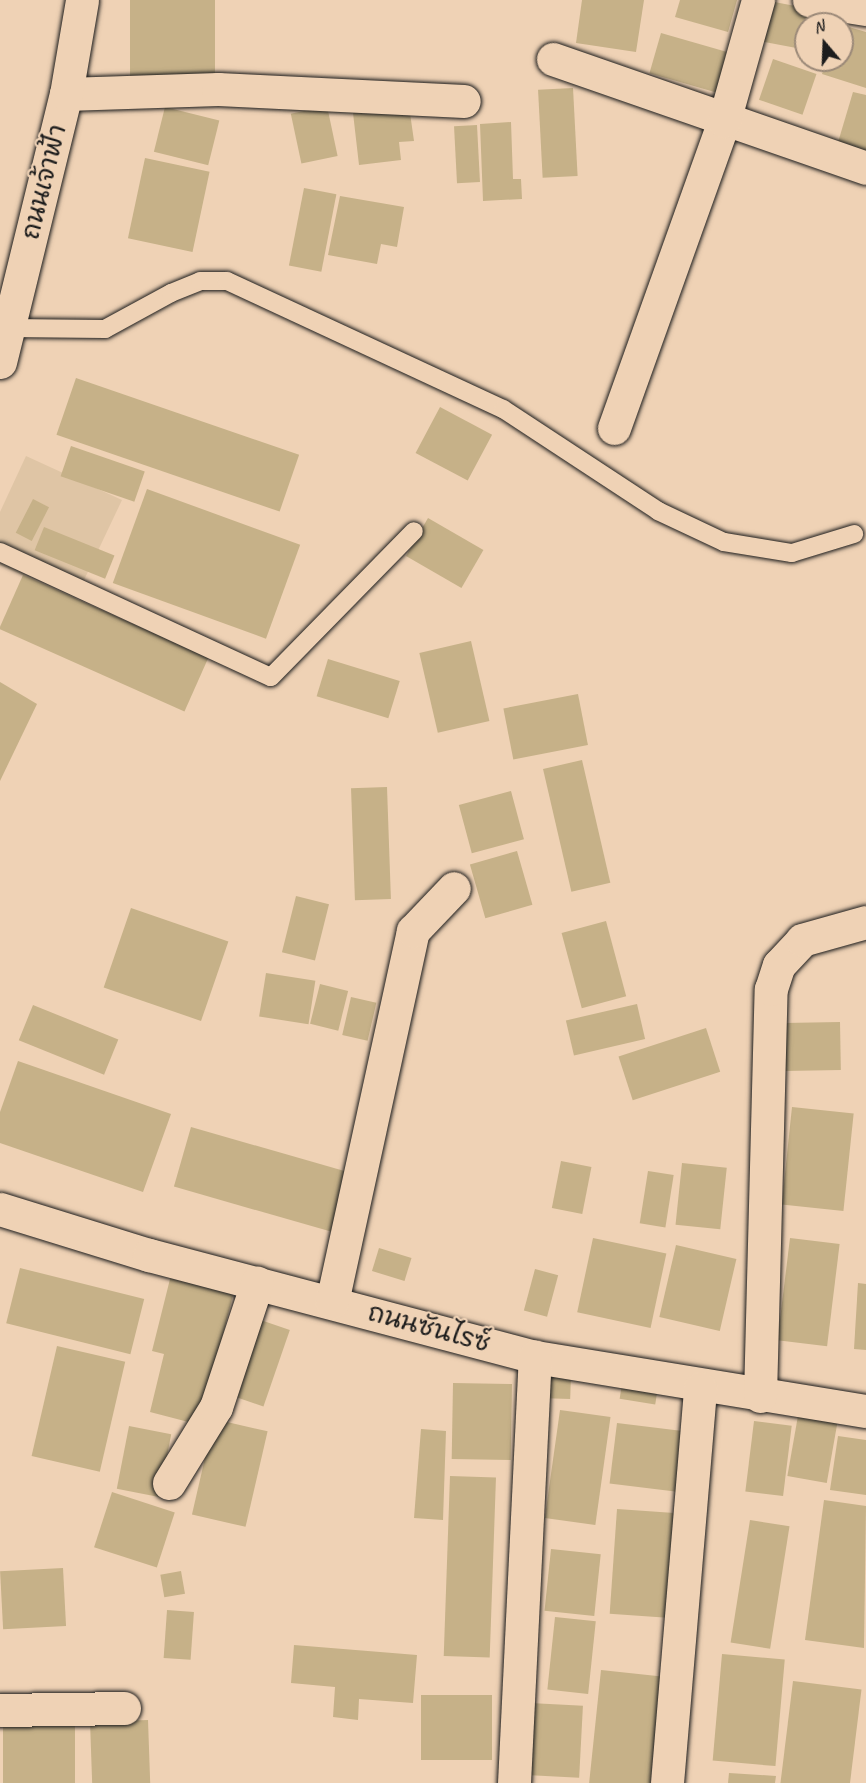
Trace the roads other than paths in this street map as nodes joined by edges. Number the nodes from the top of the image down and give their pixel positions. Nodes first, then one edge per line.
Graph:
1 (82, 0) edge
2 (758, 0) edge
3 (809, 0) edge
4 (866, 9) edge
5 (553, 59) dead end
6 (66, 94) junction
7 (464, 101) dead end
8 (724, 121) junction
9 (866, 168) edge
10 (8, 328) junction
11 (0, 362) edge
12 (614, 428) dead end
13 (414, 531) dead end
14 (854, 534) dead end
15 (0, 552) edge
16 (454, 888) dead end
17 (866, 922) edge
18 (0, 1209) edge
19 (257, 1282) junction
20 (332, 1302) junction
21 (535, 1357) junction
22 (700, 1388) junction
23 (760, 1396) junction
24 (866, 1411) edge
25 (169, 1483) dead end
26 (124, 1708) dead end
27 (0, 1710) edge
28 (514, 1783) edge
29 (667, 1783) edge

1 - 6 street, ถนนเจ้าฟ้า
2 - 8 street
3 - 4 street
5 - 8 street
6 - 7 street
6 - 10 street, ถนนเจ้าฟ้า
8 - 9 street
8 - 12 street
10 - 11 street, ถนนเจ้าฟ้า
10 - 14 lane
13 - 15 lane
16 - 20 street
17 - 23 street
18 - 19 street, ถนนซันไรซ์
19 - 20 street, ถนนซันไรซ์
19 - 25 street
20 - 21 street, ถนนซันไรซ์
21 - 22 street, ถนนซันไรซ์
21 - 28 street
22 - 23 street, ถนนซันไรซ์
22 - 29 street
23 - 24 street, ถนนซันไรซ์
26 - 27 street

